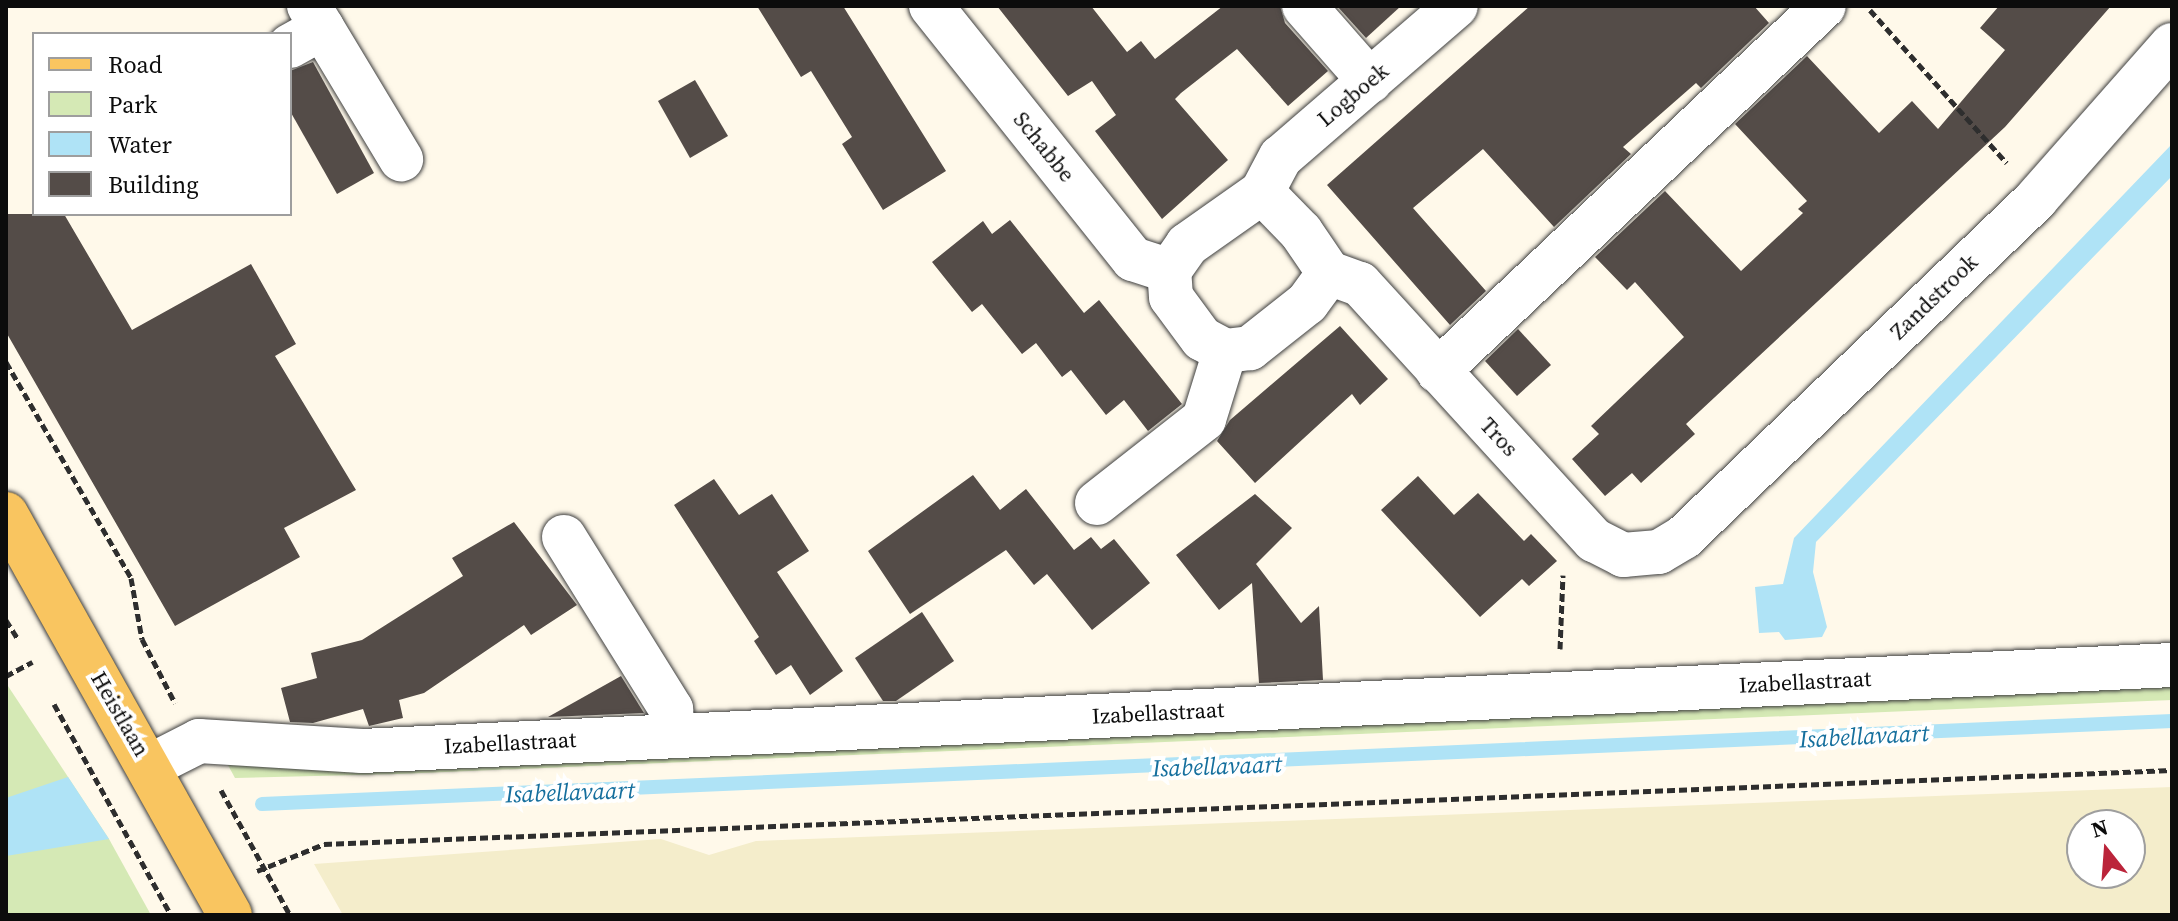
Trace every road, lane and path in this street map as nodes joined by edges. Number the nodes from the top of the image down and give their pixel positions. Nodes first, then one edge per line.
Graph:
1 (931, 6) edge
2 (1304, 6) edge
3 (1456, 6) edge
4 (1824, 6) edge
5 (1866, 6) edge
6 (307, 27) edge
7 (2172, 45) edge
8 (1370, 81) junction
9 (401, 159) dead end
10 (1262, 192) junction
11 (2037, 198) junction
12 (1169, 271) junction
13 (1329, 273) junction
14 (1225, 351) junction
15 (6, 362) edge
16 (1438, 371) junction
17 (1097, 503) dead end
18 (6, 514) edge
19 (564, 537) dead end
20 (1684, 537) joint
21 (1594, 540) junction
22 (6, 620) edge
23 (32, 662) junction
24 (2172, 665) edge
25 (39, 675) dead end
26 (6, 676) edge
27 (1561, 693) junction
28 (53, 701) dead end
29 (673, 736) junction
30 (195, 743) junction
31 (150, 766) junction
32 (2172, 770) edge
33 (264, 868) junction
34 (223, 902) edge
35 (171, 915) edge
36 (290, 915) edge

1 - 12 street, Schabbe
2 - 8 street
3 - 8 street, Logboek
4 - 16 street
5 - 11 path
6 - 9 street
7 - 11 street, Zandstrook
8 - 10 street, Logboek
10 - 12 street
10 - 13 street
11 - 20 street, Zandstrook
12 - 14 street
13 - 14 street
13 - 16 street, Tros
14 - 17 street
15 - 30 path
16 - 21 street, Tros
18 - 31 main road, Heistlaan
19 - 29 street
20 - 21 street, Tros
21 - 27 path
22 - 23 path
23 - 25 path
23 - 26 path
24 - 27 street, Izabellastraat
27 - 29 street, Izabellastraat
28 - 35 path
29 - 30 street, Izabellastraat
30 - 31 street, Izabellastraat
30 - 33 path
31 - 34 main road, Heistlaan
32 - 33 path
33 - 34 path
33 - 36 path

